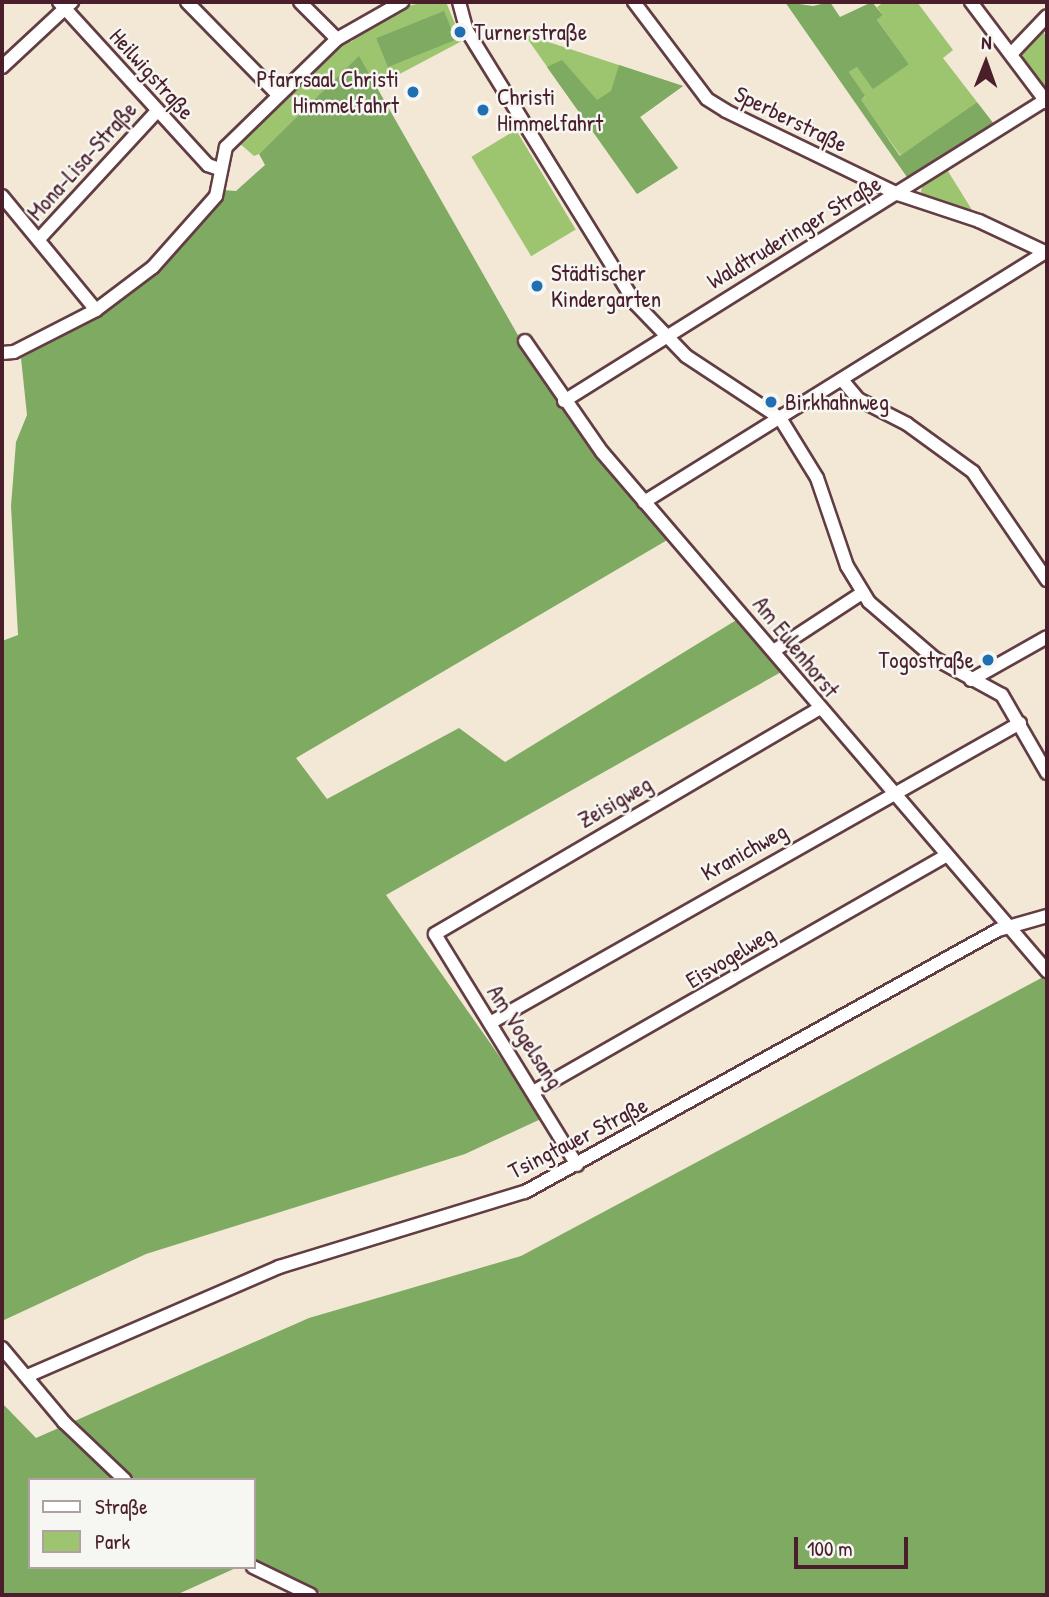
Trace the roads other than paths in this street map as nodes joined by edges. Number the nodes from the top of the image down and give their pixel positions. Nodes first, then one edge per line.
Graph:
1 (187, 2) edge
2 (300, 2) edge
3 (401, 2) edge
4 (458, 2) edge
5 (634, 2) edge
6 (971, 2) edge
7 (65, 4) edge
8 (1047, 16) edge
9 (337, 39) junction
10 (1011, 54) junction
11 (2, 66) edge
12 (278, 95) junction
13 (1046, 101) edge
14 (157, 111) junction
15 (219, 169) junction
16 (898, 194) junction
17 (2, 196) edge
18 (39, 239) junction
19 (1047, 252) edge
20 (96, 310) junction
21 (664, 336) junction
22 (525, 341) dead end
23 (4, 354) edge
24 (843, 381) junction
25 (564, 401) junction
26 (780, 418) junction
27 (644, 502) junction
28 (1047, 579) edge
29 (862, 593) junction
30 (1047, 637) edge
31 (775, 650) junction
32 (971, 680) junction
33 (819, 709) junction
34 (1020, 723) junction
35 (1047, 773) edge
36 (893, 796) junction
37 (946, 856) junction
38 (1047, 916) edge
39 (1006, 928) junction
40 (435, 934) joint
41 (1047, 971) edge
42 (490, 1023) junction
43 (535, 1091) junction
44 (577, 1165) junction
45 (2, 1348) edge
46 (27, 1376) junction
47 (123, 1478) edge
48 (256, 1568) edge
49 (311, 1595) edge

1 - 12 street
2 - 9 street
3 - 9 street
4 - 21 street
5 - 16 street, Sperberstraße
6 - 10 street
7 - 11 street
7 - 14 street, Heilwigstraße
8 - 10 street
9 - 12 street
10 - 13 street
12 - 15 street
13 - 16 street, Waldtruderinger Straße
14 - 15 street, Heilwigstraße
14 - 18 street, Mona-Lisa-Straße
15 - 20 street
16 - 19 street, Sperberstraße
16 - 21 street, Waldtruderinger Straße
17 - 18 street
18 - 20 street
19 - 24 street
20 - 23 street
21 - 25 street, Waldtruderinger Straße
21 - 26 street
22 - 25 street, Am Eulenhorst
24 - 26 street
24 - 28 street
25 - 27 street, Am Eulenhorst
26 - 27 street
26 - 29 street
27 - 31 street, Am Eulenhorst
29 - 31 street
29 - 32 street
30 - 32 street
31 - 33 street, Am Eulenhorst
32 - 34 street
33 - 36 street, Am Eulenhorst
33 - 40 street, Zeisigweg
34 - 35 street
34 - 36 street, Kranichweg
36 - 37 street, Am Eulenhorst
36 - 42 street, Kranichweg
37 - 39 street, Am Eulenhorst
37 - 43 street, Eisvogelweg
38 - 39 street, Tsingtauer Straße
39 - 41 street, Am Eulenhorst
39 - 44 street, Tsingtauer Straße
40 - 42 street, Am Vogelsang
42 - 43 street, Am Vogelsang
43 - 44 street, Am Vogelsang
44 - 46 street, Tsingtauer Straße
45 - 46 street
46 - 47 street
48 - 49 street

